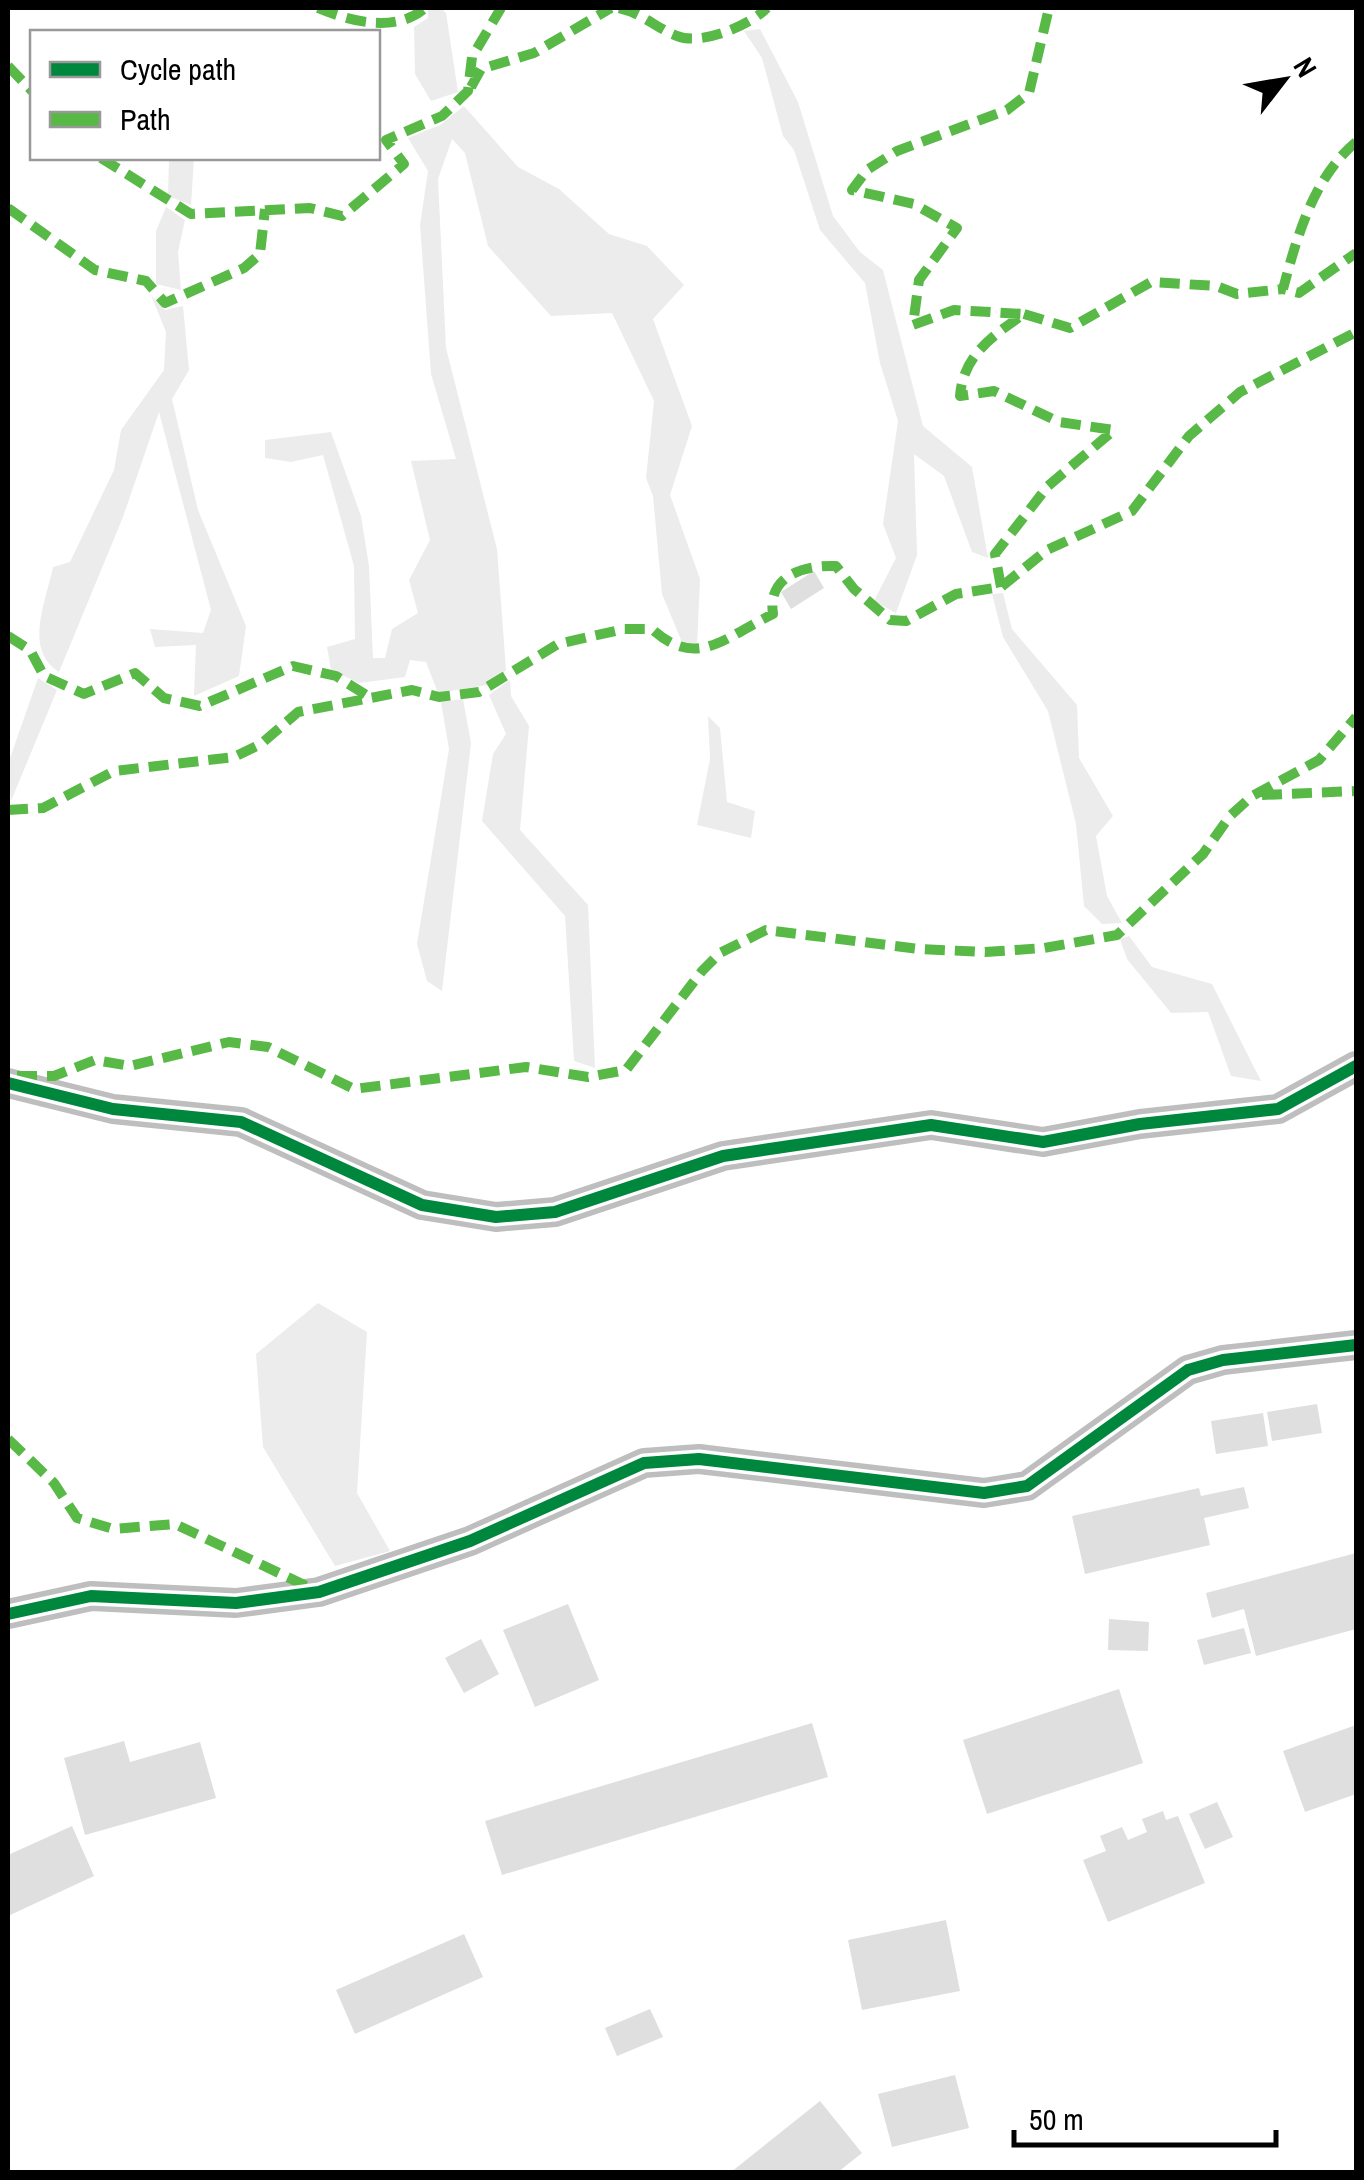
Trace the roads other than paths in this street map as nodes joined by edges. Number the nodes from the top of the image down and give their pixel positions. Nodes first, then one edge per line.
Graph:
1 (1356, 1066) edge
2 (8, 1083) edge
3 (1356, 1345) edge
4 (8, 1614) edge

1 - 2 street
3 - 4 street

